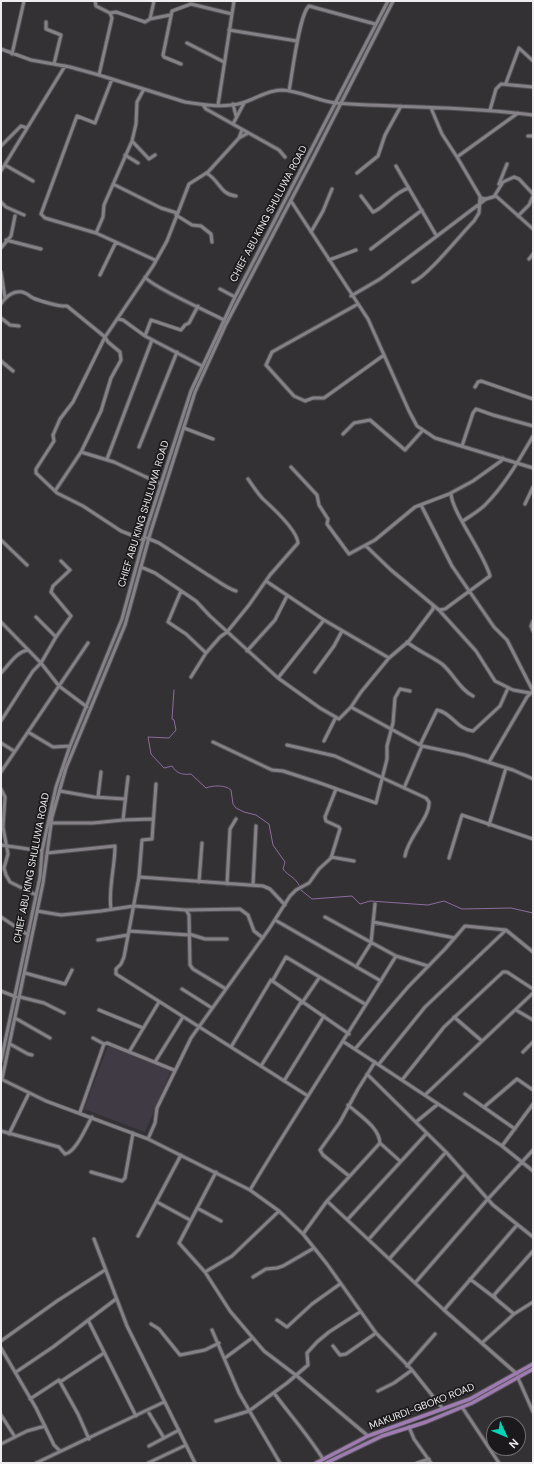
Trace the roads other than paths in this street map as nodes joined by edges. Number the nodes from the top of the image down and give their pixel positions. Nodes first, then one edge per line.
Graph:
1 (24, 1) edge
2 (95, 1) edge
3 (154, 1) edge
4 (234, 1) edge
5 (388, 1) edge
6 (393, 1) edge
7 (110, 13) junction
8 (232, 14) junction
9 (170, 15) junction
10 (150, 19) junction
11 (46, 22) dead end
12 (375, 24) junction
13 (229, 30) junction
14 (297, 40) junction
15 (187, 43) dead end
16 (1, 49) edge
17 (12, 54) junction
18 (533, 61) edge
19 (224, 62) junction
20 (54, 64) junction
21 (181, 64) dead end
22 (65, 66) junction
23 (99, 75) junction
24 (112, 79) junction
25 (506, 83) junction
26 (533, 88) edge
27 (144, 89) junction
28 (289, 91) junction
29 (244, 102) junction
30 (336, 103) junction
31 (341, 103) junction
32 (233, 104) junction
33 (203, 105) junction
34 (218, 105) junction
35 (402, 106) junction
36 (431, 108) junction
37 (490, 110) junction
38 (518, 113) junction
39 (533, 115) edge
40 (236, 116) junction
41 (234, 124) junction
42 (27, 128) junction
43 (242, 130) junction
44 (248, 132) junction
45 (528, 136) dead end
46 (533, 136) edge
47 (239, 138) junction
48 (132, 141) junction
49 (1, 146) edge
50 (125, 155) junction
51 (155, 156) dead end
52 (285, 157) dead end
53 (457, 158) junction
54 (138, 163) dead end
55 (507, 164) dead end
56 (5, 165) junction
57 (396, 166) dead end
58 (1, 171) edge
59 (208, 173) junction
60 (357, 173) dead end
61 (33, 181) dead end
62 (113, 184) junction
63 (499, 186) junction
64 (409, 188) junction
65 (332, 189) dead end
66 (495, 195) junction
67 (533, 195) edge
68 (236, 196) dead end
69 (361, 196) dead end
70 (480, 197) junction
71 (486, 199) junction
72 (291, 201) junction
73 (1, 202) edge
74 (480, 204) junction
75 (422, 210) junction
76 (176, 214) junction
77 (24, 215) dead end
78 (15, 216) dead end
79 (518, 216) junction
80 (533, 229) edge
81 (311, 232) junction
82 (96, 233) junction
83 (436, 235) junction
84 (6, 240) junction
85 (116, 242) junction
86 (212, 242) dead end
87 (1, 248) edge
88 (41, 249) dead end
89 (371, 249) dead end
90 (260, 250) junction
91 (356, 250) dead end
92 (264, 253) junction
93 (533, 254) edge
94 (529, 259) dead end
95 (156, 260) junction
96 (329, 260) junction
97 (1, 272) edge
98 (100, 275) dead end
99 (145, 277) junction
100 (413, 282) dead end
101 (220, 289) dead end
102 (351, 296) junction
103 (235, 297) junction
104 (5, 298) junction
105 (1, 304) edge
106 (358, 304) junction
107 (198, 306) junction
108 (121, 316) junction
109 (1, 318) edge
110 (118, 319) junction
111 (123, 320) junction
112 (224, 320) junction
113 (18, 326) dead end
114 (145, 336) junction
115 (106, 337) junction
116 (152, 340) junction
117 (176, 352) junction
118 (384, 355) junction
119 (1, 360) edge
120 (202, 366) junction
121 (13, 371) dead end
122 (475, 387) dead end
123 (533, 399) edge
124 (182, 416) junction
125 (187, 418) junction
126 (533, 426) edge
127 (184, 428) junction
128 (423, 430) junction
129 (343, 434) dead end
130 (533, 436) edge
131 (214, 439) dead end
132 (462, 446) junction
133 (139, 447) dead end
134 (81, 452) junction
135 (503, 458) junction
136 (107, 459) junction
137 (518, 463) junction
138 (290, 467) dead end
139 (533, 468) edge
140 (248, 479) dead end
141 (161, 484) junction
142 (533, 487) edge
143 (55, 491) junction
144 (450, 494) junction
145 (525, 504) dead end
146 (421, 505) junction
147 (463, 521) junction
148 (144, 538) junction
149 (149, 539) junction
150 (1, 540) edge
151 (366, 546) junction
152 (61, 561) dead end
153 (28, 565) dead end
154 (141, 567) junction
155 (266, 581) junction
156 (470, 590) junction
157 (181, 591) junction
158 (236, 591) dead end
159 (287, 596) junction
160 (435, 608) junction
161 (36, 617) dead end
162 (324, 620) junction
163 (533, 621) edge
164 (1, 622) edge
165 (533, 631) edge
166 (227, 632) junction
167 (342, 632) junction
168 (56, 637) junction
169 (407, 642) junction
170 (88, 643) dead end
171 (28, 650) junction
172 (247, 651) junction
173 (206, 653) junction
174 (389, 658) junction
175 (41, 663) junction
176 (315, 672) dead end
177 (1, 673) edge
178 (191, 677) dead end
179 (278, 678) junction
180 (60, 686) junction
181 (508, 688) junction
182 (410, 691) dead end
183 (530, 693) junction
184 (473, 696) dead end
185 (87, 707) junction
186 (351, 707) junction
187 (336, 717) junction
188 (1, 721) edge
189 (83, 723) junction
190 (391, 730) junction
191 (28, 732) junction
192 (324, 741) dead end
193 (213, 742) dead end
194 (1, 743) edge
195 (287, 745) dead end
196 (421, 745) junction
197 (70, 746) junction
198 (14, 751) junction
199 (489, 762) junction
200 (506, 768) junction
201 (1, 772) edge
202 (101, 772) dead end
203 (128, 777) dead end
204 (381, 778) junction
205 (533, 779) edge
206 (156, 784) dead end
207 (404, 788) junction
208 (1, 789) edge
209 (336, 789) junction
210 (60, 791) junction
211 (98, 797) junction
212 (125, 798) junction
213 (2, 813) edge
214 (152, 819) junction
215 (236, 819) dead end
216 (123, 820) junction
217 (51, 823) junction
218 (489, 825) junction
219 (256, 826) dead end
220 (533, 839) edge
221 (202, 843) dead end
222 (1, 845) edge
223 (7, 846) junction
224 (42, 851) junction
225 (47, 853) junction
226 (405, 856) dead end
227 (332, 857) junction
228 (449, 858) dead end
229 (354, 861) dead end
230 (139, 878) junction
231 (199, 882) junction
232 (227, 884) junction
233 (253, 885) junction
234 (36, 895) junction
235 (375, 904) dead end
236 (286, 905) junction
237 (134, 906) junction
238 (111, 909) junction
239 (186, 910) junction
240 (195, 910) junction
241 (37, 911) junction
242 (189, 915) junction
243 (1, 917) edge
244 (325, 917) dead end
245 (275, 920) junction
246 (373, 922) junction
247 (506, 930) junction
248 (128, 933) junction
249 (28, 934) junction
250 (189, 934) junction
251 (32, 937) junction
252 (263, 938) junction
253 (456, 938) junction
254 (227, 939) dead end
255 (98, 940) dead end
256 (370, 943) junction
257 (533, 952) edge
258 (396, 956) junction
259 (428, 966) junction
260 (356, 967) junction
261 (72, 970) dead end
262 (25, 974) junction
263 (319, 978) junction
264 (273, 980) junction
265 (381, 981) junction
266 (182, 989) dead end
267 (226, 989) junction
268 (533, 989) edge
269 (1, 991) edge
270 (533, 993) edge
271 (16, 997) junction
272 (20, 997) junction
273 (159, 1002) junction
274 (302, 1002) junction
275 (365, 1004) junction
276 (212, 1008) junction
277 (99, 1010) dead end
278 (516, 1010) junction
279 (64, 1013) dead end
280 (324, 1016) junction
281 (183, 1017) junction
282 (454, 1017) junction
283 (15, 1018) junction
284 (533, 1020) edge
285 (199, 1027) junction
286 (143, 1028) junction
287 (348, 1034) junction
288 (50, 1038) dead end
289 (93, 1038) dead end
290 (482, 1041) junction
291 (344, 1042) junction
292 (533, 1042) edge
293 (10, 1044) junction
294 (104, 1044) junction
295 (231, 1047) junction
296 (355, 1049) junction
297 (129, 1052) junction
298 (523, 1052) dead end
299 (2, 1054) edge
300 (32, 1055) dead end
301 (1, 1061) edge
302 (155, 1062) junction
303 (377, 1063) junction
304 (261, 1066) junction
305 (174, 1070) junction
306 (367, 1074) junction
307 (1, 1079) edge
308 (402, 1080) junction
309 (284, 1081) junction
310 (533, 1090) edge
311 (29, 1093) junction
312 (465, 1094) dead end
313 (424, 1095) junction
314 (308, 1096) junction
315 (438, 1104) junction
316 (533, 1104) edge
317 (348, 1105) junction
318 (484, 1107) junction
319 (80, 1112) junction
320 (92, 1117) junction
321 (416, 1122) junction
322 (515, 1128) junction
323 (1, 1131) edge
324 (133, 1133) junction
325 (427, 1133) junction
326 (9, 1134) junction
327 (148, 1139) junction
328 (380, 1143) junction
329 (502, 1146) junction
330 (533, 1150) edge
331 (446, 1152) junction
332 (181, 1154) junction
333 (400, 1161) junction
334 (522, 1162) junction
335 (533, 1171) edge
336 (91, 1172) dead end
337 (216, 1172) junction
338 (465, 1174) junction
339 (349, 1176) junction
340 (250, 1190) junction
341 (487, 1200) junction
342 (327, 1201) junction
343 (157, 1202) junction
344 (197, 1208) junction
345 (279, 1211) junction
346 (348, 1219) junction
347 (190, 1220) junction
348 (221, 1221) dead end
349 (517, 1225) junction
350 (302, 1234) junction
351 (138, 1236) dead end
352 (533, 1237) edge
353 (94, 1239) dead end
354 (369, 1239) junction
355 (314, 1248) junction
356 (533, 1251) edge
357 (390, 1258) junction
358 (105, 1270) junction
359 (205, 1272) junction
360 (253, 1277) dead end
361 (470, 1279) junction
362 (415, 1283) junction
363 (340, 1284) junction
364 (495, 1298) junction
365 (116, 1299) junction
366 (533, 1302) edge
367 (444, 1310) junction
368 (360, 1312) junction
369 (514, 1314) junction
370 (88, 1320) junction
371 (277, 1320) dead end
372 (151, 1324) dead end
373 (212, 1330) dead end
374 (376, 1333) junction
375 (435, 1334) dead end
376 (252, 1338) junction
377 (1, 1341) edge
378 (483, 1342) junction
379 (219, 1343) junction
380 (332, 1346) dead end
381 (1, 1348) edge
382 (104, 1352) junction
383 (225, 1358) junction
384 (533, 1364) edge
385 (408, 1366) junction
386 (533, 1369) edge
387 (412, 1370) junction
388 (16, 1372) junction
389 (297, 1376) junction
390 (518, 1376) junction
391 (60, 1382) junction
392 (378, 1391) dead end
393 (274, 1393) junction
394 (30, 1399) junction
395 (164, 1402) junction
396 (462, 1407) junction
397 (443, 1409) junction
398 (249, 1411) junction
399 (533, 1412) edge
400 (149, 1413) dead end
401 (1, 1415) edge
402 (136, 1416) junction
403 (216, 1421) dead end
404 (45, 1426) junction
405 (409, 1427) junction
406 (178, 1430) junction
407 (368, 1436) junction
408 (15, 1437) junction
409 (89, 1438) junction
410 (164, 1438) junction
411 (1, 1444) edge
412 (186, 1445) junction
413 (149, 1446) dead end
414 (60, 1451) junction
415 (323, 1459) junction
416 (429, 1459) junction
417 (41, 1462) edge
418 (36, 1463) edge
419 (148, 1463) edge
420 (195, 1463) edge
421 (280, 1463) edge
422 (316, 1463) edge
423 (326, 1463) edge
424 (417, 1463) edge
425 (431, 1463) edge
426 (499, 1463) edge

1 - 17 street
2 - 7 street
3 - 10 street
4 - 8 street
5 - 12 street, CHIEF ABU KING SHULUWA ROAD
6 - 31 street
7 - 10 street
7 - 23 street
8 - 9 street
8 - 13 street
9 - 10 street
9 - 21 street
11 - 20 street
12 - 14 street
12 - 30 street, CHIEF ABU KING SHULUWA ROAD
13 - 14 street
13 - 19 street
14 - 28 street
15 - 19 street
16 - 17 street
17 - 20 street
18 - 25 street
19 - 34 street
20 - 22 street
22 - 23 street
22 - 42 street
23 - 24 street
24 - 27 street
24 - 82 street
25 - 26 street
25 - 37 street
27 - 33 street
27 - 48 street
28 - 29 street
28 - 30 street
29 - 32 street
29 - 40 street
30 - 31 street
30 - 90 street, CHIEF ABU KING SHULUWA ROAD
31 - 35 street
31 - 72 street
32 - 34 street
32 - 40 street
33 - 34 street
33 - 41 street
35 - 36 street
35 - 60 street
36 - 37 street
36 - 53 street
37 - 38 street
38 - 39 street
38 - 53 street
40 - 41 street
41 - 43 street
42 - 49 street
42 - 56 street
43 - 44 street
43 - 47 street
44 - 47 street
44 - 52 street
45 - 46 street
47 - 59 street
48 - 50 street
48 - 51 street
50 - 54 street
50 - 62 street
53 - 70 street
55 - 63 street
56 - 58 street
56 - 61 street
57 - 64 street
59 - 68 street
59 - 76 street
62 - 76 street
62 - 82 street
63 - 66 street
63 - 67 street
64 - 69 street
64 - 75 street
65 - 81 street
66 - 71 street
66 - 79 street
67 - 79 street
70 - 71 street
70 - 74 street
71 - 74 street
72 - 81 street
72 - 92 street
73 - 77 street
74 - 83 street
74 - 100 street
75 - 83 street
75 - 89 street
76 - 86 street
76 - 95 street
78 - 84 street
79 - 80 street
81 - 96 street
82 - 85 street
83 - 102 street
84 - 87 street
84 - 88 street
85 - 95 street
85 - 98 street
90 - 92 street
90 - 103 street, CHIEF ABU KING SHULUWA ROAD
91 - 96 street
92 - 125 street
93 - 94 street
95 - 99 street
96 - 102 street
97 - 104 street
99 - 107 street
99 - 108 street
101 - 103 street
102 - 106 street
103 - 112 street, CHIEF ABU KING SHULUWA ROAD
104 - 105 street
104 - 115 street
106 - 118 street
106 - 118 street
107 - 112 street
107 - 114 street
108 - 110 street
108 - 111 street
109 - 113 street
110 - 111 street
110 - 115 street
111 - 114 street
112 - 120 street, CHIEF ABU KING SHULUWA ROAD
114 - 116 street
115 - 134 street
115 - 143 street
116 - 117 street
116 - 136 street
117 - 120 street
117 - 133 street
118 - 128 street
119 - 121 street
120 - 124 street, CHIEF ABU KING SHULUWA ROAD
122 - 123 street
124 - 125 street
124 - 141 street, CHIEF ABU KING SHULUWA ROAD
125 - 127 street
126 - 132 street
127 - 131 street
127 - 149 street
128 - 129 street
128 - 132 street
130 - 137 street
132 - 135 street
134 - 136 street
134 - 143 street
135 - 137 street
135 - 144 street
136 - 141 street
137 - 139 street
137 - 147 street
138 - 151 street
140 - 155 street
141 - 148 street, CHIEF ABU KING SHULUWA ROAD
142 - 145 street
143 - 148 street
144 - 146 street
144 - 147 street
146 - 151 street
146 - 156 street
147 - 156 street
148 - 149 street
148 - 185 street, CHIEF ABU KING SHULUWA ROAD
149 - 154 street
149 - 158 street
150 - 153 street
151 - 160 street
152 - 168 street
154 - 157 street
154 - 189 street
155 - 159 street
155 - 166 street
156 - 160 street
156 - 183 street
157 - 166 street
157 - 173 street
159 - 162 street
159 - 172 street
160 - 169 street
160 - 181 street
161 - 168 street
162 - 167 street
162 - 179 street
163 - 165 street
164 - 171 street
166 - 172 street
166 - 173 street
167 - 174 street
167 - 176 street
168 - 175 street
169 - 174 street
169 - 184 street
170 - 180 street
171 - 175 street
171 - 177 street
172 - 179 street
173 - 178 street
174 - 186 street
175 - 180 street
175 - 188 street
179 - 187 street
180 - 185 street
180 - 191 street
181 - 183 street
181 - 196 street
182 - 190 street
183 - 199 street
185 - 189 street, CHIEF ABU KING SHULUWA ROAD
186 - 187 street
186 - 190 street
187 - 192 street
189 - 197 street, CHIEF ABU KING SHULUWA ROAD
189 - 210 street
190 - 196 street
190 - 204 street
191 - 197 street
191 - 198 street
193 - 209 street
194 - 198 street
195 - 204 street
196 - 199 street
196 - 207 street
197 - 224 street, CHIEF ABU KING SHULUWA ROAD
198 - 201 street
199 - 200 street
200 - 205 street
200 - 218 street
202 - 211 street
203 - 212 street
204 - 207 street
204 - 209 street
206 - 214 street
207 - 226 street
208 - 213 street
209 - 227 street
210 - 211 street
210 - 217 street
211 - 212 street
212 - 216 street
213 - 223 street
214 - 216 street
214 - 230 street
215 - 232 street
216 - 217 street
217 - 225 street
218 - 220 street
218 - 228 street
219 - 233 street
221 - 231 street
222 - 223 street
223 - 224 street
223 - 234 street
224 - 234 street, CHIEF ABU KING SHULUWA ROAD
225 - 238 street
225 - 241 street
227 - 229 street
227 - 236 street
230 - 231 street
230 - 237 street
231 - 232 street
232 - 233 street
233 - 236 street
234 - 249 street, CHIEF ABU KING SHULUWA ROAD
235 - 246 street
236 - 245 street
237 - 238 street
237 - 239 street
237 - 248 street
238 - 241 street
239 - 240 street
239 - 242 street
240 - 242 street
240 - 252 street
241 - 251 street
242 - 250 street
243 - 249 street
244 - 256 street
245 - 252 street
245 - 260 street
246 - 253 street
246 - 256 street
247 - 253 street
247 - 257 street
247 - 303 street
248 - 250 street
248 - 255 street
248 - 273 street
249 - 251 street
249 - 271 street, CHIEF ABU KING SHULUWA ROAD
250 - 254 street
250 - 267 street
251 - 262 street
252 - 267 street
253 - 259 street
256 - 258 street
256 - 260 street
258 - 259 street
258 - 265 street
259 - 296 street
260 - 265 street
261 - 262 street
262 - 272 street
263 - 264 street
263 - 274 street
263 - 275 street
264 - 274 street
264 - 295 street
265 - 275 street
266 - 276 street
267 - 276 street
268 - 282 street
269 - 271 street
270 - 278 street
271 - 299 street, CHIEF ABU KING SHULUWA ROAD
272 - 279 street
272 - 283 street
273 - 281 street
273 - 286 street
274 - 280 street
274 - 304 street
275 - 287 street
276 - 285 street
277 - 286 street
278 - 284 street
278 - 290 street
280 - 287 street
280 - 309 street
281 - 285 street
281 - 302 street
282 - 290 street
282 - 308 street
283 - 288 street
283 - 293 street
285 - 295 street
285 - 305 street
286 - 297 street
287 - 291 street
289 - 294 street
290 - 313 street
291 - 296 street
291 - 314 street
292 - 298 street
293 - 300 street
293 - 307 street
294 - 297 street
294 - 319 street
295 - 304 street
296 - 303 street
297 - 302 street
299 - 301 street, CHIEF ABU KING SHULUWA ROAD
302 - 305 street
303 - 306 street
303 - 308 street
304 - 309 street
305 - 327 street
306 - 317 street
306 - 321 street
307 - 311 street
308 - 313 street
309 - 314 street
310 - 318 street
311 - 319 street
311 - 326 street
312 - 318 street
313 - 315 street
314 - 340 street
315 - 321 street
315 - 329 street
316 - 322 street
317 - 328 street
317 - 339 street
318 - 322 street
319 - 320 street
320 - 324 street
320 - 326 street
321 - 325 street
322 - 329 street
323 - 326 street
324 - 327 street
324 - 336 street
325 - 331 street
325 - 333 street
327 - 332 street
328 - 333 street
328 - 339 street
329 - 334 street
330 - 334 street
331 - 338 street
331 - 354 street
332 - 337 street
332 - 343 street
333 - 346 street
334 - 335 street
334 - 341 street
337 - 340 street
337 - 344 street
338 - 341 street
338 - 357 street
339 - 342 street
340 - 345 street
341 - 349 street
341 - 362 street
342 - 346 street
342 - 350 street
343 - 347 street
343 - 351 street
344 - 347 street
344 - 348 street
345 - 350 street
345 - 359 street
346 - 354 street
347 - 359 street
349 - 352 street
349 - 361 street
350 - 355 street
353 - 358 street
354 - 357 street
355 - 360 street
355 - 363 street
356 - 364 street
357 - 362 street
358 - 365 street
358 - 377 street
359 - 376 street
361 - 364 street
361 - 367 street
362 - 367 street
363 - 368 street
363 - 371 street
364 - 369 street
365 - 370 street
365 - 395 street
366 - 369 street
367 - 378 street
368 - 374 street
368 - 389 street
369 - 378 street
370 - 382 street
370 - 388 street
372 - 379 street
373 - 379 street
374 - 380 street
374 - 385 street
375 - 385 street
376 - 383 street
376 - 389 street
378 - 390 street
379 - 383 street
381 - 388 street
382 - 391 street
382 - 402 street
383 - 398 street
384 - 390 main road, MAKURDI-GBOKO ROAD
385 - 387 street
386 - 390 main road
387 - 392 street
387 - 397 street
388 - 394 street
389 - 393 street
389 - 407 street
390 - 396 main road
390 - 397 main road, MAKURDI-GBOKO ROAD
390 - 399 street
391 - 394 street
391 - 409 street
393 - 398 street
393 - 415 street
394 - 404 street
395 - 402 street
395 - 406 street
396 - 405 main road
396 - 426 street
397 - 407 main road, MAKURDI-GBOKO ROAD
398 - 403 street
398 - 421 street
400 - 410 street
401 - 408 street
402 - 409 street
404 - 408 street
404 - 414 street
405 - 416 street
405 - 423 main road
406 - 410 street
406 - 412 street
407 - 415 main road, MAKURDI-GBOKO ROAD
408 - 411 street
409 - 414 street
410 - 413 street
412 - 419 street
412 - 420 street
414 - 417 street
415 - 422 main road, MAKURDI-GBOKO ROAD
416 - 424 street
416 - 425 street
417 - 418 street

